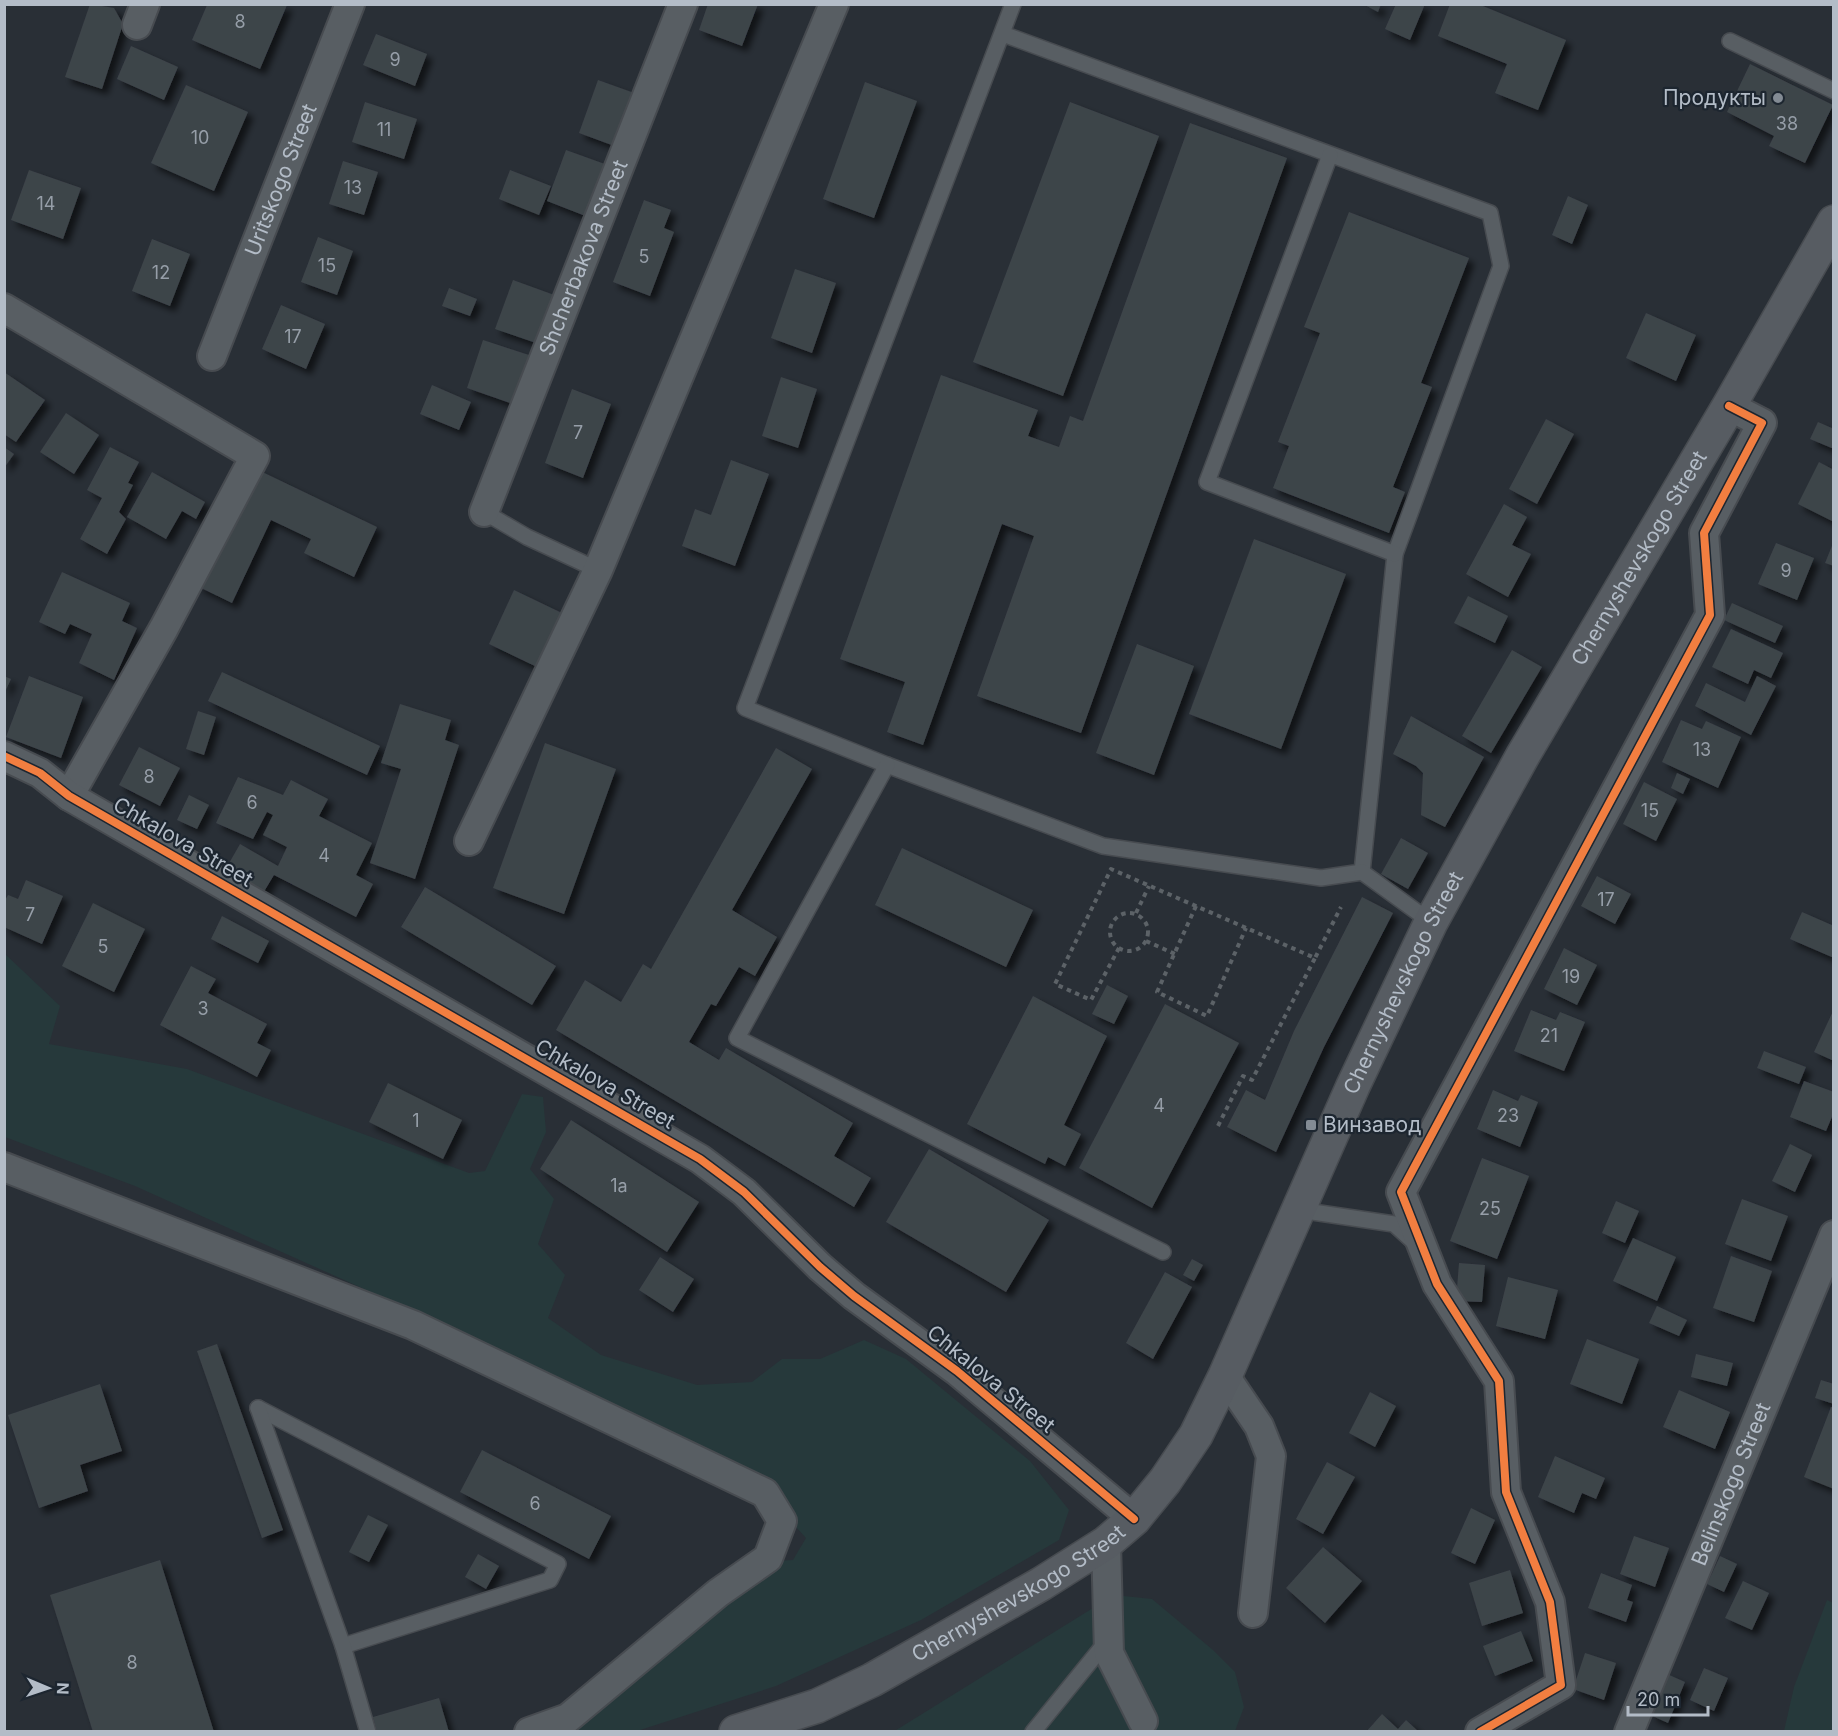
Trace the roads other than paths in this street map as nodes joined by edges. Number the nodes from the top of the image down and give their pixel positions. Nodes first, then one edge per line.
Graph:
1 (350, 4) edge
2 (683, 4) edge
3 (834, 4) edge
4 (1013, 4) edge
5 (1003, 34) junction
6 (1730, 41) dead end
7 (1833, 91) edge
8 (1330, 155) junction
9 (1833, 222) edge
10 (4, 308) edge
11 (212, 356) dead end
12 (1730, 406) junction
13 (484, 512) joint
14 (1395, 554) junction
15 (598, 570) junction
16 (4, 756) edge
17 (887, 765) junction
18 (69, 796) junction
19 (469, 841) dead end
20 (1362, 872) junction
21 (1431, 922) junction
22 (4, 1167) edge
23 (1299, 1210) junction
24 (1833, 1235) edge
25 (1163, 1252) dead end
26 (1425, 1253) junction
27 (1226, 1376) junction
28 (1134, 1519) junction
29 (1106, 1543) junction
30 (1253, 1613) dead end
31 (1109, 1639) junction
32 (343, 1646) junction
33 (1143, 1721) dead end
34 (368, 1731) edge
35 (529, 1731) edge
36 (736, 1731) edge
37 (1033, 1731) edge
38 (1480, 1731) edge
39 (1629, 1731) edge

1 - 11 street, Uritskogo Street
2 - 13 street, Shcherbakova Street
3 - 15 street
4 - 5 lane
5 - 8 lane
5 - 17 lane
6 - 7 lane
8 - 14 lane
8 - 14 lane
9 - 12 main road, Chernyshevskogo Street
10 - 18 street
12 - 21 main road, Chernyshevskogo Street
12 - 26 street
13 - 15 lane
14 - 20 lane
15 - 19 street
16 - 18 street, Chkalova Street
17 - 20 lane
17 - 25 lane
18 - 28 street, Chkalova Street
20 - 21 lane
21 - 23 main road, Chernyshevskogo Street
22 - 35 street
23 - 26 lane
23 - 27 main road, Chernyshevskogo Street
24 - 39 street, Belinskogo Street
26 - 38 street
27 - 28 main road, Chernyshevskogo Street
27 - 30 street
28 - 29 main road, Chernyshevskogo Street
29 - 31 street
29 - 36 main road, Chernyshevskogo Street
31 - 33 street
31 - 37 lane
32 - 32 lane
32 - 34 lane

